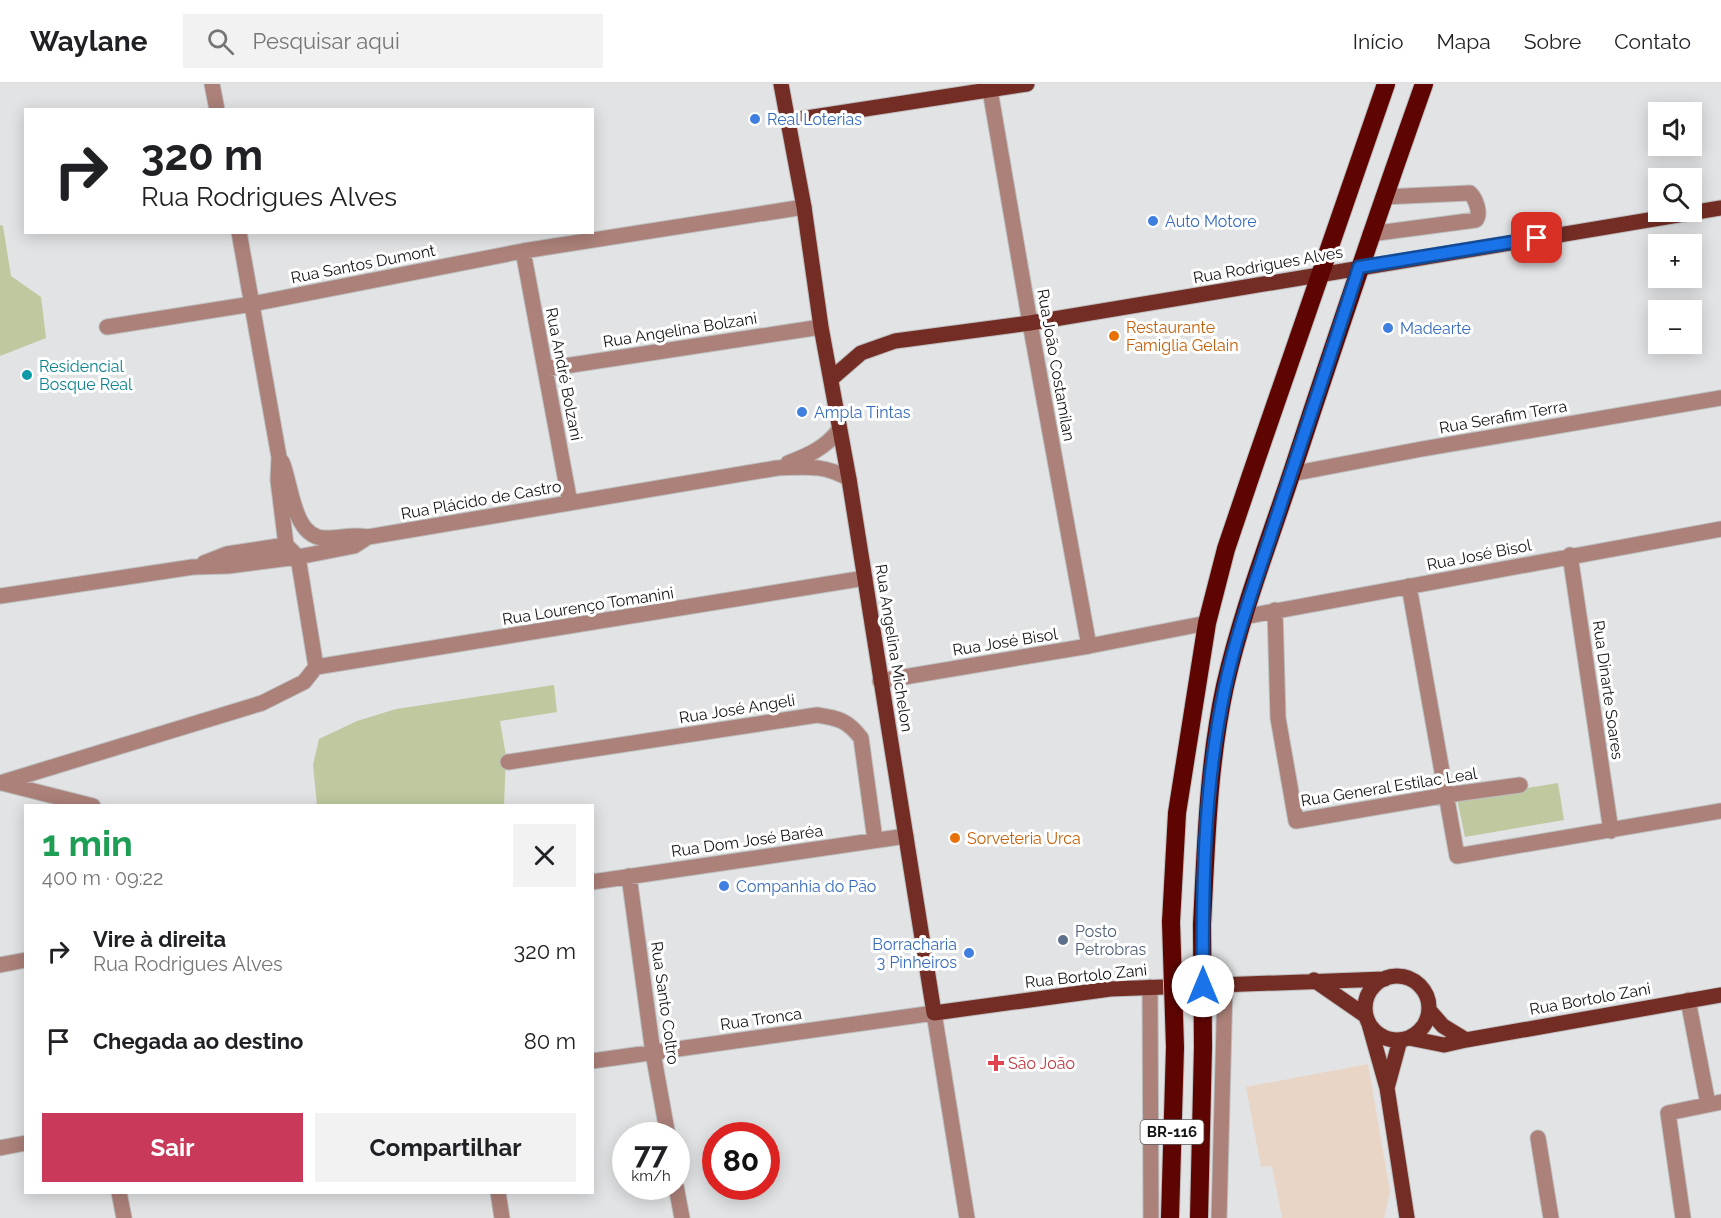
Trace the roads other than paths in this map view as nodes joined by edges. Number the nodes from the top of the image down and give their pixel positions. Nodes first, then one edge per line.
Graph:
1 (212, 84) edge
2 (781, 84) edge
3 (1027, 84) edge
4 (1386, 84) edge
5 (1424, 84) edge
6 (990, 90) junction
7 (217, 108) edge
8 (788, 121) junction
9 (1383, 197) junction
10 (804, 207) junction
11 (1721, 208) edge
12 (239, 234) edge
13 (1370, 234) junction
14 (523, 251) junction
15 (1359, 267) junction
16 (1320, 274) junction
17 (252, 304) junction
18 (1030, 323) junction
19 (106, 327) dead end
20 (821, 327) junction
21 (545, 369) junction
22 (831, 379) junction
23 (1721, 398) edge
24 (839, 430) junction
25 (279, 457) junction
26 (777, 468) junction
27 (1291, 474) junction
28 (849, 479) junction
29 (570, 503) junction
30 (1721, 529) edge
31 (368, 537) junction
32 (286, 545) junction
33 (1570, 555) junction
34 (298, 557) junction
35 (193, 567) junction
36 (865, 578) junction
37 (1409, 586) junction
38 (0, 596) edge
39 (1275, 610) junction
40 (1243, 617) junction
41 (1207, 623) junction
42 (1089, 646) junction
43 (316, 667) junction
44 (880, 681) junction
45 (508, 762) dead end
46 (0, 783) edge
47 (1520, 785) dead end
48 (1447, 795) junction
49 (85, 804) edge
50 (1721, 812) edge
51 (1611, 831) junction
52 (906, 836) junction
53 (876, 840) junction
54 (629, 876) junction
55 (594, 882) edge
56 (24, 960) edge
57 (0, 965) edge
58 (1385, 979) junction
59 (1314, 980) junction
60 (1225, 986) junction
61 (1150, 987) junction
62 (1721, 994) edge
63 (1688, 1000) junction
64 (1429, 1010) junction
65 (934, 1013) junction
66 (1368, 1020) junction
67 (1404, 1039) junction
68 (1466, 1040) junction
69 (653, 1053) junction
70 (594, 1061) edge
71 (1387, 1088) junction
72 (1715, 1103) edge
73 (665, 1122) edge
74 (1538, 1138) dead end
75 (24, 1143) edge
76 (0, 1148) edge
77 (119, 1194) edge
78 (498, 1194) edge
79 (679, 1200) edge
80 (124, 1218) edge
81 (502, 1218) edge
82 (682, 1218) edge
83 (967, 1218) edge
84 (1151, 1218) edge
85 (1170, 1218) edge
86 (1199, 1218) edge
87 (1219, 1218) edge
88 (1407, 1218) edge
89 (1551, 1218) edge
90 (1683, 1218) edge

1 - 7 street
2 - 8 main road, Rua Angelina Michelon
3 - 6 main road
4 - 16 highway, BR-116
5 - 9 highway, BR-116
6 - 8 main road
6 - 18 street, Rua João Costamilan
8 - 10 main road, Rua Angelina Michelon
9 - 13 highway, BR-116
9 - 13 street
10 - 14 street, Rua Santos Dumont
10 - 20 main road, Rua Angelina Michelon
11 - 15 main road, Rua Rodrigues Alves
12 - 17 street
13 - 15 highway, BR-116
14 - 17 street, Rua Santos Dumont
14 - 21 street, Rua André Bolzani
15 - 16 main road, Rua Rodrigues Alves
15 - 27 highway, BR-116
16 - 18 main road, Rua Rodrigues Alves
16 - 41 highway, BR-116
17 - 19 street, Rua Santos Dumont
17 - 25 street
18 - 22 main road, Rua Rodrigues Alves
18 - 42 street, Rua João Costamilan
20 - 21 street, Rua Angelina Bolzani
20 - 22 main road, Rua Angelina Michelon
21 - 29 street, Rua André Bolzani
22 - 24 main road, Rua Angelina Michelon
23 - 27 street, Rua Serafim Terra
24 - 26 street, Rua Plácido de Castro
24 - 28 main road, Rua Angelina Michelon
25 - 31 street
25 - 32 street
26 - 28 street, Rua Plácido de Castro
26 - 29 street, Rua Plácido de Castro
27 - 40 highway, BR-116
28 - 36 main road, Rua Angelina Michelon
29 - 31 street, Rua Plácido de Castro
30 - 33 street, Rua José Bisol
31 - 34 street, Rua Plácido de Castro
32 - 34 street
32 - 35 street, Rua Plácido de Castro
33 - 37 street, Rua José Bisol
33 - 51 street, Rua Dinarte Soares
34 - 35 street, Rua Plácido de Castro
34 - 43 street
35 - 38 street, Rua Plácido de Castro
36 - 43 street, Rua Lourenço Tomanini
36 - 44 main road, Rua Angelina Michelon
37 - 39 street, Rua José Bisol
37 - 48 street
39 - 40 street, Rua José Bisol
39 - 48 street, Rua General Estilac Leal
40 - 86 highway, BR-116, bridge
41 - 42 street, Rua José Bisol
41 - 85 highway, BR-116, bridge
42 - 44 street, Rua José Bisol
43 - 46 street
44 - 52 main road, Rua Angelina Michelon
45 - 53 street, Rua José Angeli
46 - 49 street
47 - 48 street, Rua General Estilac Leal
48 - 51 street
50 - 51 street
52 - 53 street, Rua Dom José Baréa
52 - 65 main road, Rua Angelina Michelon
53 - 54 street, Rua Dom José Baréa
54 - 55 street, Rua Dom José Baréa
54 - 69 street, Rua Santo Coltro
56 - 57 street
58 - 59 main road, Rua Bortolo Zani
58 - 64 main road
58 - 66 main road
59 - 60 main road, Rua Bortolo Zani
59 - 66 main road
60 - 61 main road, Rua Bortolo Zani
60 - 87 street
61 - 65 main road, Rua Bortolo Zani
61 - 84 street
62 - 63 main road, Rua Bortolo Zani
63 - 68 main road, Rua Bortolo Zani
63 - 72 street
64 - 67 main road
64 - 68 main road
65 - 69 street, Rua Tronca
65 - 83 street, Rua Angelina Michelon
66 - 67 main road
66 - 71 main road
67 - 68 main road, Rua Bortolo Zani
67 - 71 main road
69 - 70 street, Rua Tronca
69 - 73 street, Rua Santo Coltro
71 - 88 main road
72 - 90 street
74 - 89 street
75 - 76 street
77 - 80 street
78 - 81 street
79 - 82 street

